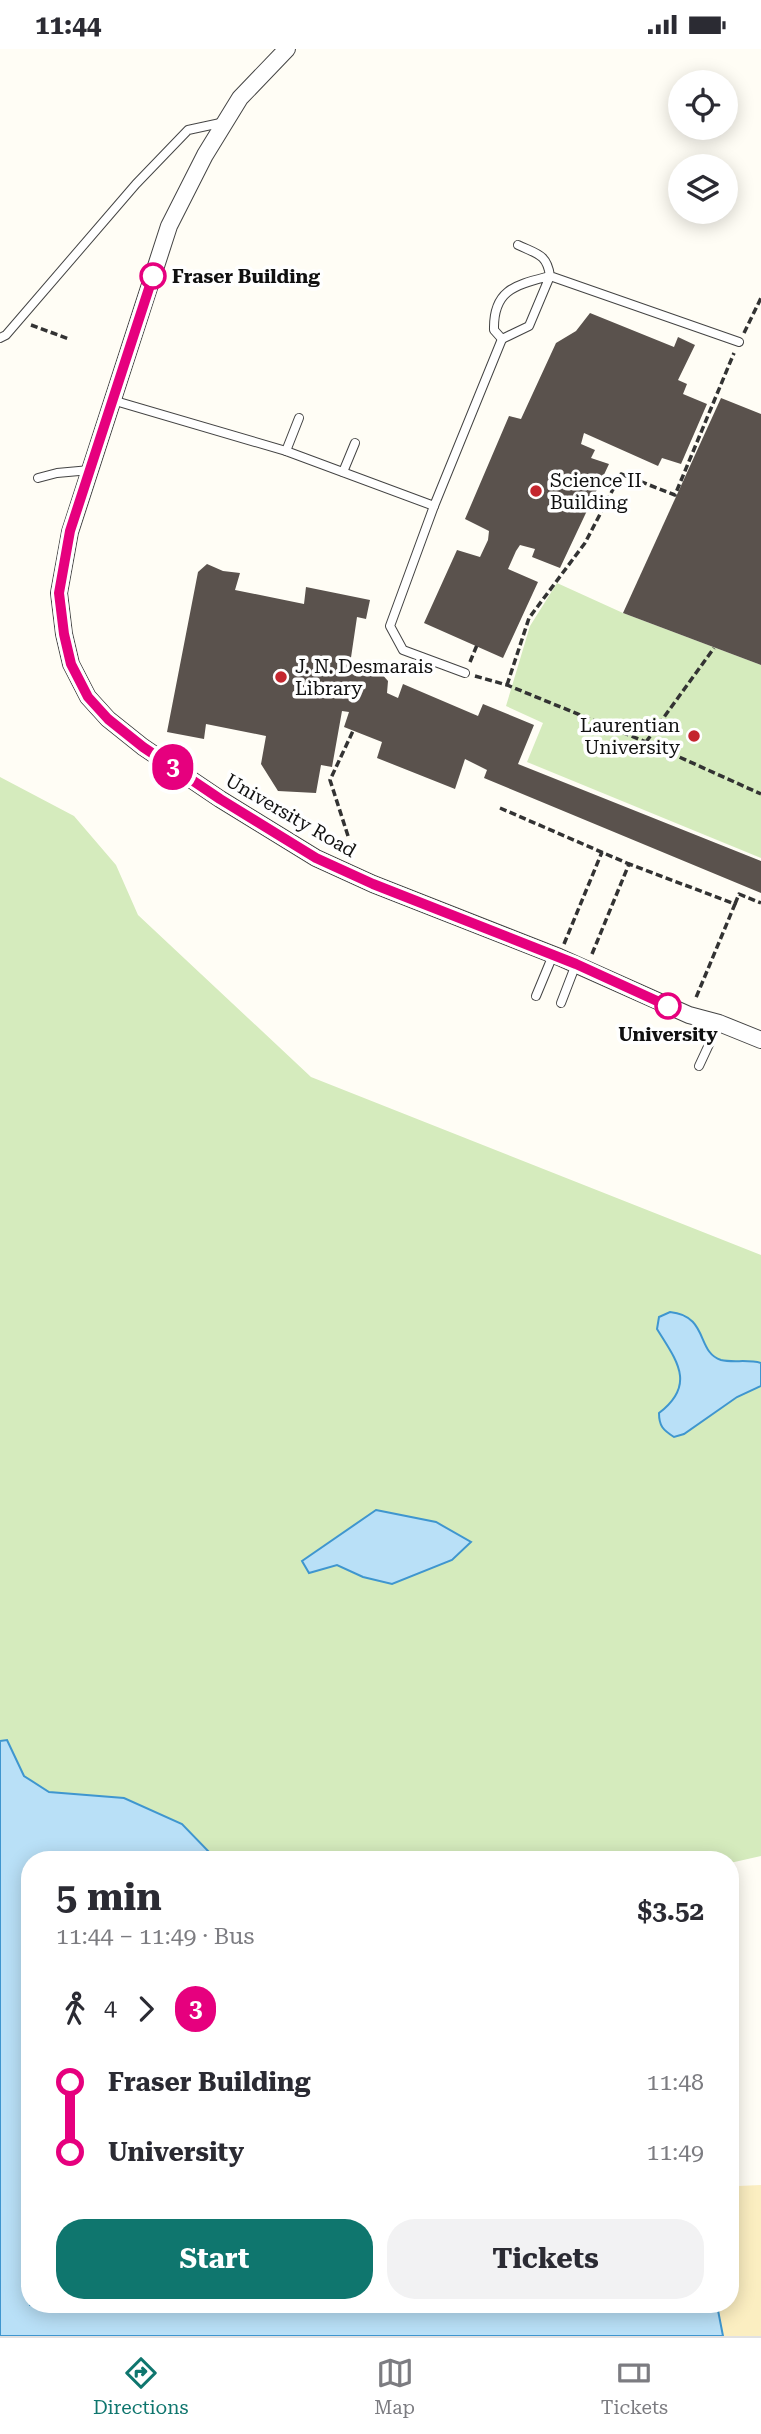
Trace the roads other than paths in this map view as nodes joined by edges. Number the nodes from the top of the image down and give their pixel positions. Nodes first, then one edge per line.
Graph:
1 (287, 49) edge
2 (226, 121) junction
3 (518, 245) dead end
4 (550, 277) junction
5 (0, 338) edge
6 (502, 339) junction
7 (739, 342) road end
8 (113, 400) junction
9 (299, 418) dead end
10 (355, 443) dead end
11 (286, 451) junction
12 (90, 470) junction
13 (343, 472) junction
14 (37, 478) dead end
15 (434, 506) junction
16 (465, 673) road end
17 (556, 956) junction
18 (581, 966) junction
19 (536, 996) dead end
20 (561, 1003) dead end
21 (719, 1023) junction
22 (761, 1040) edge
23 (699, 1066) dead end

1 - 2 street, University Road
2 - 5 lane
2 - 8 street, University Road
3 - 4 lane
4 - 6 lane
4 - 6 lane
4 - 7 lane
6 - 15 lane
8 - 11 lane
8 - 12 street, University Road
9 - 11 lane
10 - 13 lane
11 - 13 lane
12 - 14 lane
12 - 17 street, University Road
13 - 15 lane
15 - 16 lane
17 - 18 street, University Road
17 - 19 lane
18 - 20 lane
18 - 21 street, University Road
21 - 22 street, University Road
21 - 23 lane

